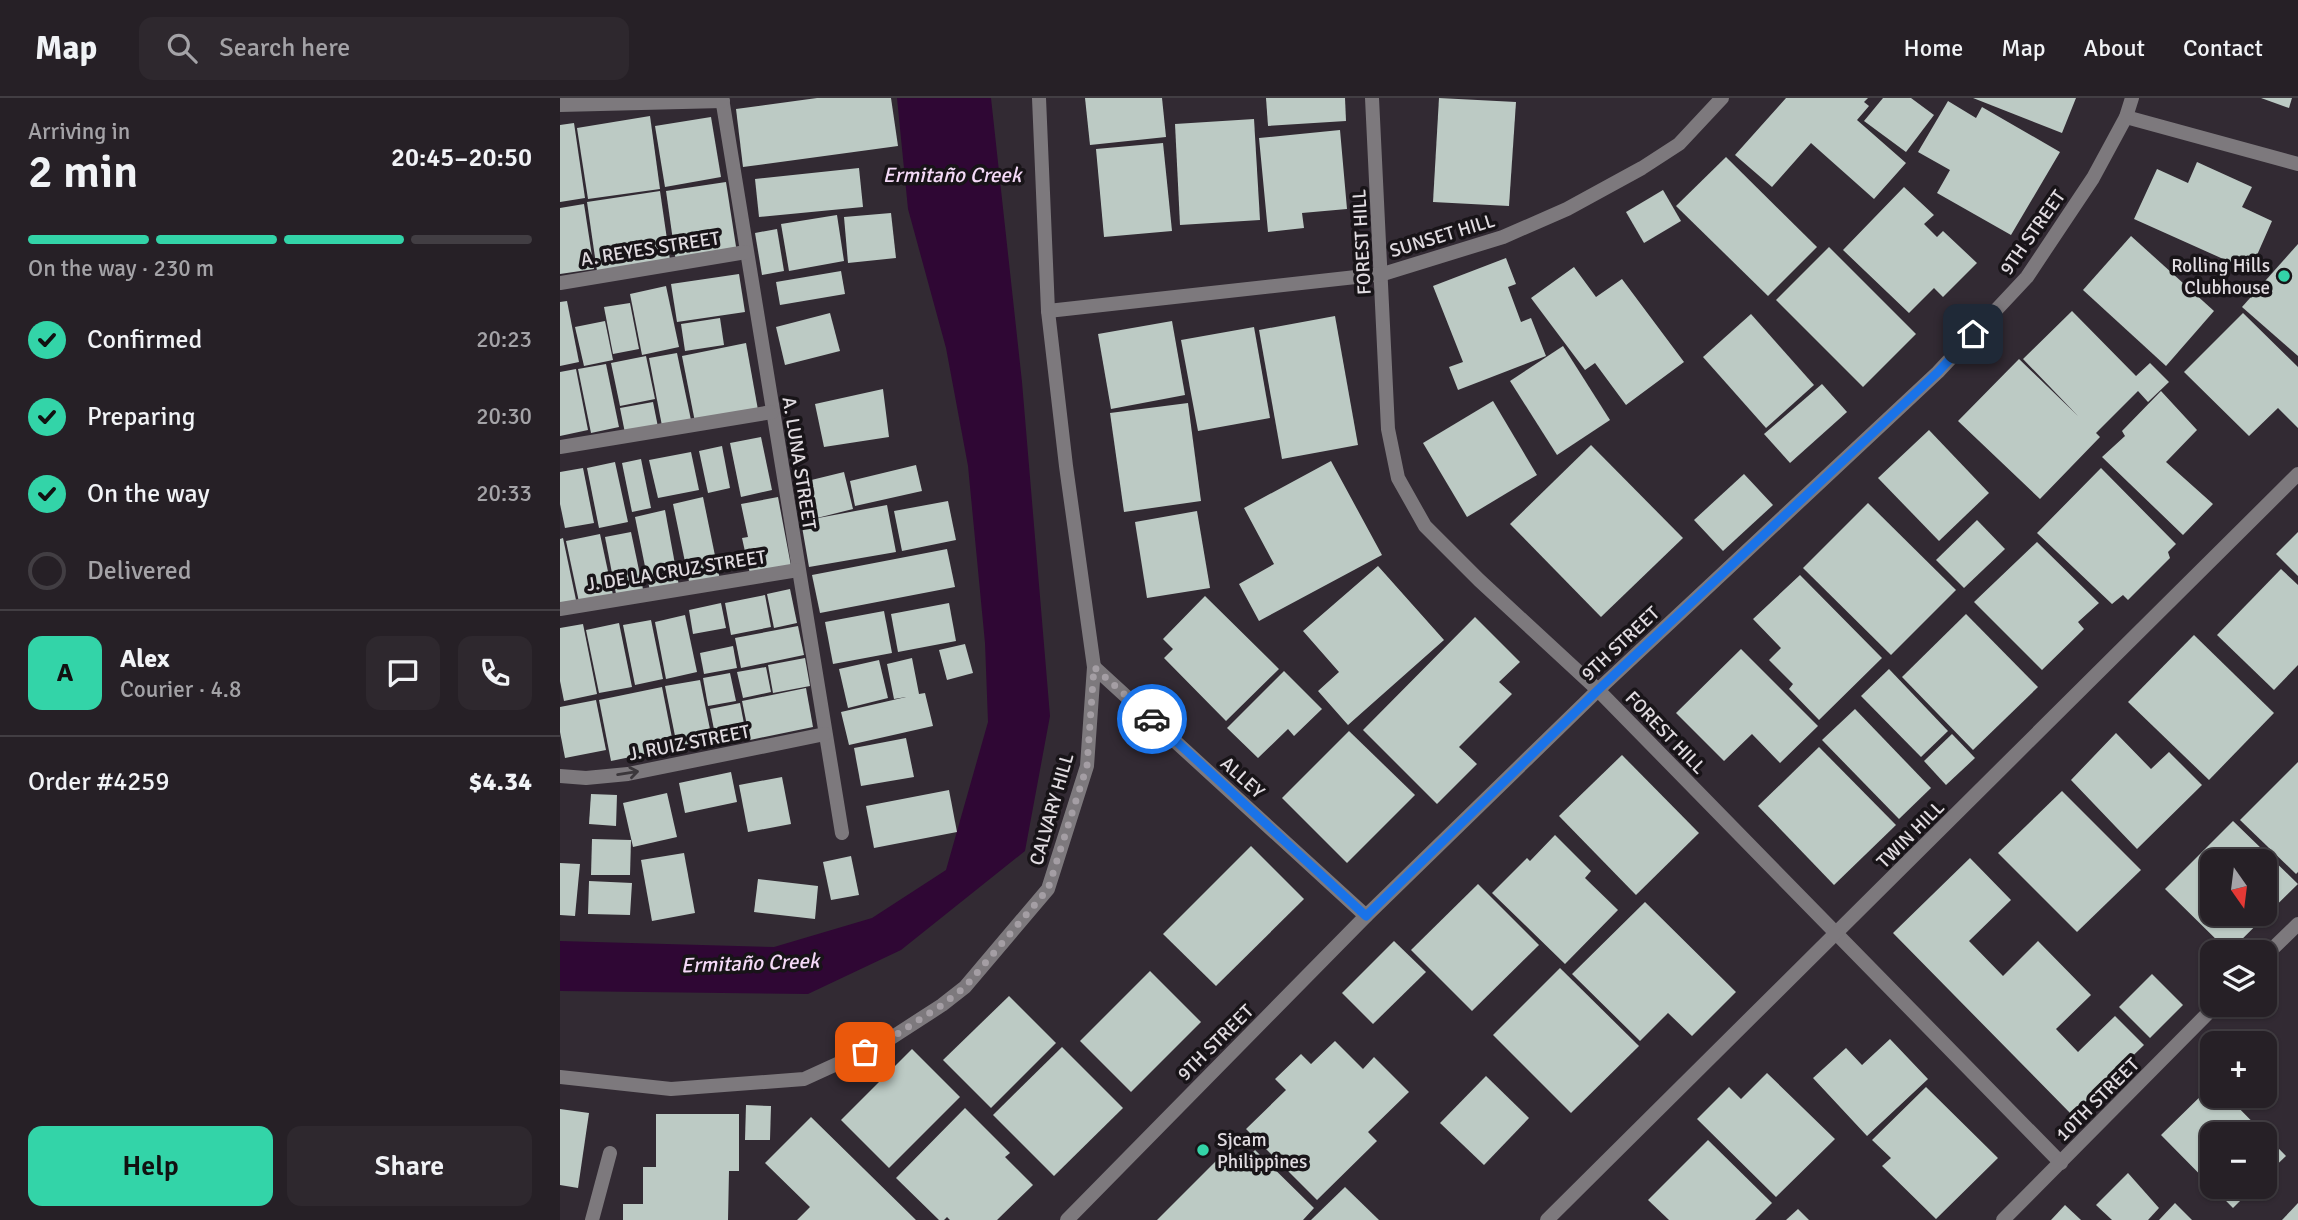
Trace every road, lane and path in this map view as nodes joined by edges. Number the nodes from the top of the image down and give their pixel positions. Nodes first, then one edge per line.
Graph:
1 (1039, 98) edge
2 (1372, 98) edge
3 (1722, 98) edge
4 (2132, 98) edge
5 (722, 99) edge
6 (560, 105) edge
7 (2126, 117) junction
8 (2298, 164) edge
9 (746, 252) junction
10 (1383, 274) junction
11 (560, 283) edge
12 (1048, 311) junction
13 (772, 412) junction
14 (560, 447) edge
15 (2298, 474) edge
16 (798, 570) junction
17 (560, 609) edge
18 (1094, 667) junction
19 (1598, 690) junction
20 (825, 734) junction
21 (560, 776) edge
22 (842, 833) dead end
23 (1366, 916) junction
24 (2298, 924) edge
25 (1837, 933) junction
26 (2277, 944) edge
27 (2204, 1017) edge
28 (560, 1077) edge
29 (610, 1153) dead end
30 (2061, 1163) junction
31 (592, 1220) edge
32 (1067, 1220) edge
33 (1548, 1220) edge
34 (2003, 1220) edge

1 - 12 street, CALVARY HILL
2 - 10 street, FOREST HILL
3 - 10 street, SUNSET HILL
4 - 7 street, 9TH STREET
5 - 6 street
5 - 9 street, A. LUNA STREET
7 - 8 street
7 - 19 street, 9TH STREET
9 - 11 street, A. REYES STREET
9 - 13 street, A. LUNA STREET
10 - 12 street, SUNSET HILL
10 - 19 street, FOREST HILL
12 - 18 street, CALVARY HILL
13 - 14 street
13 - 16 street, A. LUNA STREET
15 - 25 street, TWIN HILL
16 - 17 street, J. DE LA CRUZ STREET
16 - 20 street, A. LUNA STREET
18 - 23 street, ALLEY
18 - 28 street, CALVARY HILL
19 - 23 street, 9TH STREET
19 - 25 street, FOREST HILL
21 -> 20 street, J. RUIZ STREET
20 - 22 street, A. LUNA STREET
23 - 32 street, 9TH STREET
24 - 26 street
25 - 30 street, FOREST HILL
25 - 33 street, TWIN HILL
27 - 30 street, 10TH STREET
29 - 31 street
30 - 34 street, 10TH STREET

